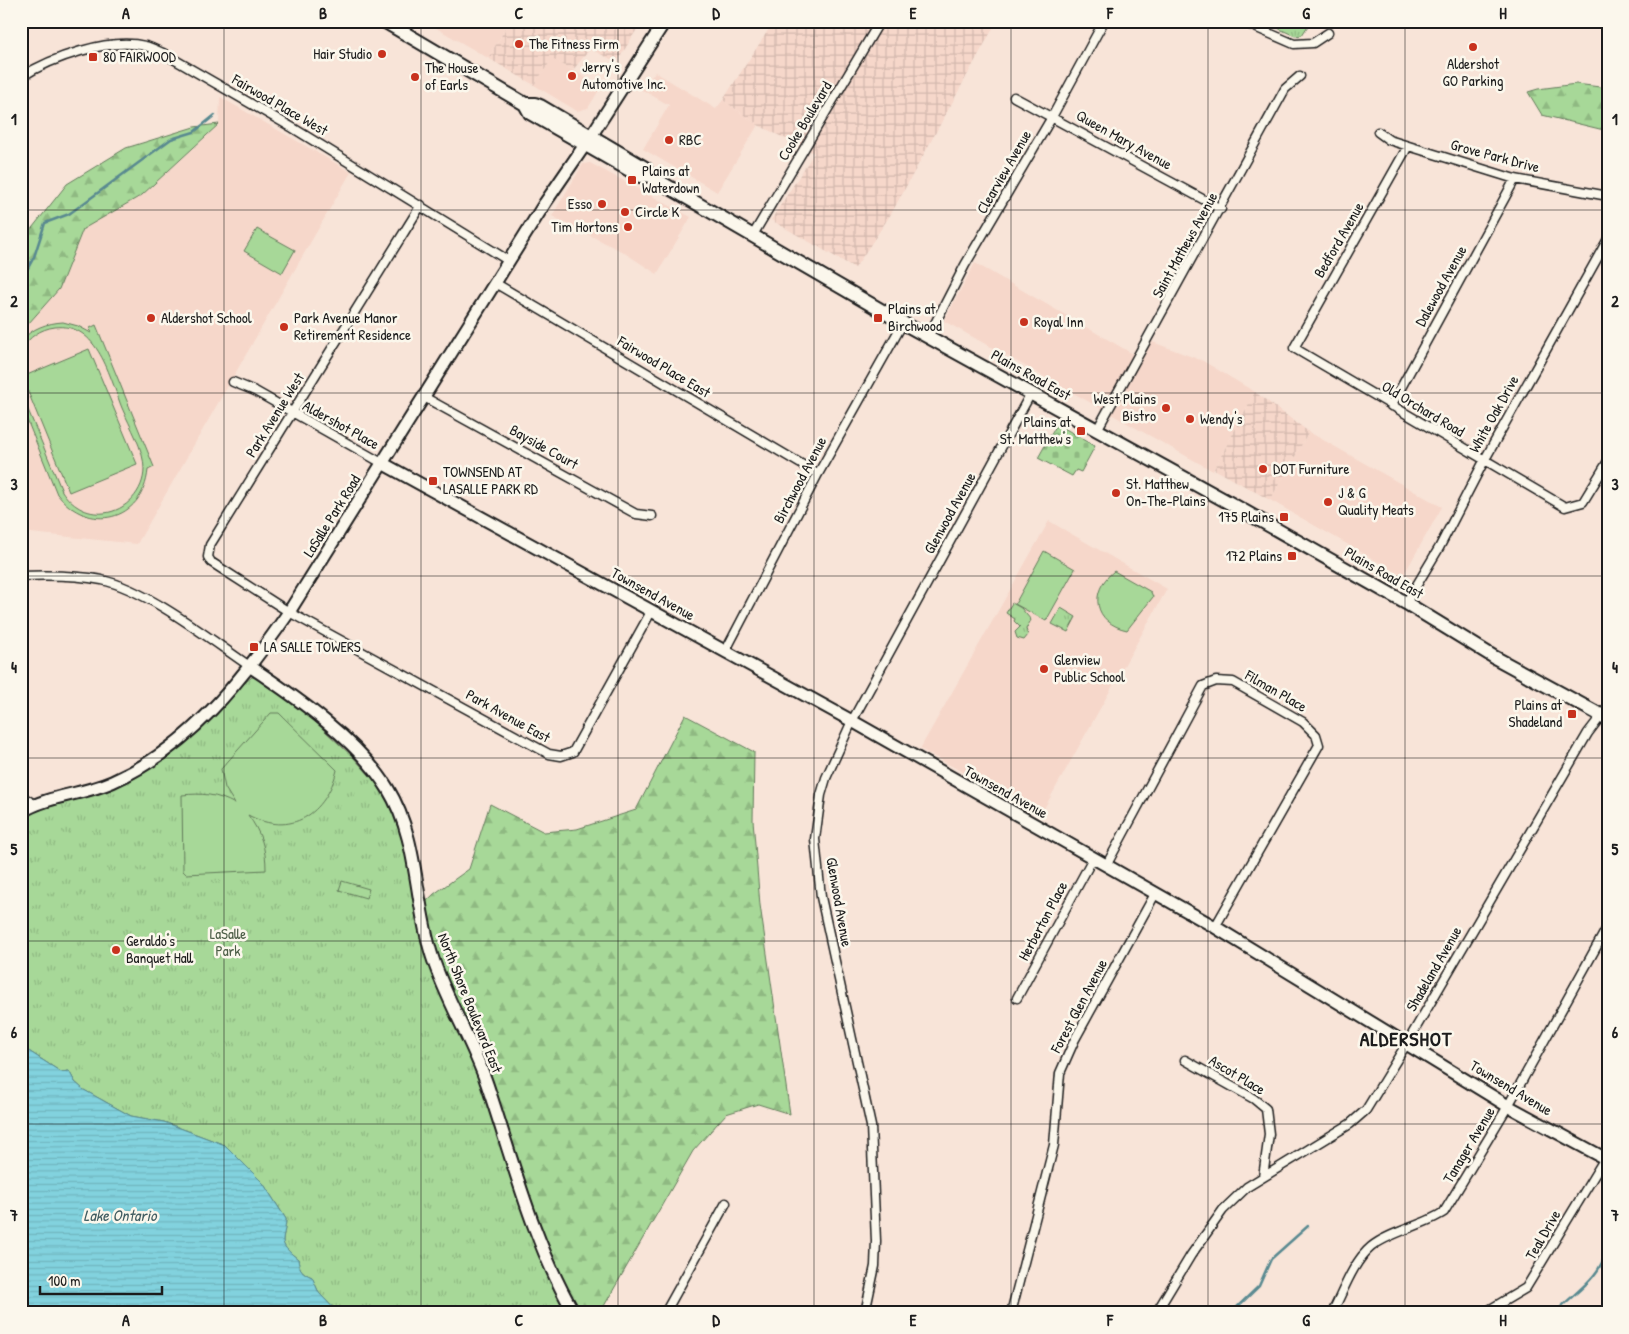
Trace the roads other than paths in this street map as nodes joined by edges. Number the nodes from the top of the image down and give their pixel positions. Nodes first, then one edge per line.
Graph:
1 (384, 21) edge
2 (665, 21) edge
3 (880, 21) edge
4 (1104, 21) edge
5 (1241, 21) edge
6 (1328, 33) dead end
7 (1300, 76) dead end
8 (21, 77) edge
9 (1014, 96) dead end
10 (1052, 116) junction
11 (1378, 132) dead end
12 (588, 141) junction
13 (1408, 146) junction
14 (1515, 178) junction
15 (1608, 196) edge
16 (421, 205) junction
17 (1221, 209) junction
18 (753, 235) junction
19 (1608, 239) edge
20 (509, 261) junction
21 (495, 283) junction
22 (903, 323) junction
23 (928, 336) junction
24 (1294, 348) joint
25 (233, 382) dead end
26 (1031, 393) junction
27 (424, 397) junction
28 (1391, 406) junction
29 (292, 414) junction
30 (1097, 430) junction
31 (1484, 461) junction
32 (1608, 461) edge
33 (382, 463) junction
34 (818, 474) junction
35 (652, 516) dead end
36 (21, 576) edge
37 (1406, 603) junction
38 (652, 610) junction
39 (289, 612) junction
40 (725, 652) junction
41 (251, 667) junction
42 (1606, 714) edge
43 (852, 721) junction
44 (21, 796) edge
45 (34, 804) junction
46 (21, 812) edge
47 (1093, 858) junction
48 (1106, 866) junction
49 (1155, 894) junction
50 (1608, 926) edge
51 (1215, 927) junction
52 (1018, 998) dead end
53 (1407, 1042) junction
54 (1185, 1060) dead end
55 (1508, 1106) junction
56 (1607, 1157) edge
57 (1263, 1177) junction
58 (726, 1203) dead end
59 (574, 1313) edge
60 (665, 1313) edge
61 (865, 1313) edge
62 (1011, 1313) edge
63 (1156, 1313) edge
64 (1332, 1313) edge
65 (1484, 1313) edge

1 - 12 main road, Plains Road East
2 - 12 street, LaSalle Park Road
3 - 18 street, Cooke Boulevard
4 - 10 street, Clearview Avenue
5 - 6 street
7 - 17 street, Saint Mathews Avenue
8 - 16 street, Fairwood Place West
9 - 10 street, Queen Mary Avenue
10 - 17 street, Queen Mary Avenue
10 - 23 street, Clearview Avenue
11 - 13 street, Grove Park Drive
12 - 18 main road, Plains Road East
12 - 20 street, LaSalle Park Road
13 - 14 street, Grove Park Drive
13 - 24 street, Bedford Avenue
14 - 15 street, Grove Park Drive
14 - 28 street, Dalewood Avenue
16 - 20 street, Fairwood Place West
16 - 29 street, Park Avenue West
17 - 30 street, Saint Mathews Avenue
18 - 22 main road, Plains Road East
19 - 31 street, White Oak Drive
20 - 21 street, LaSalle Park Road
21 - 27 street, LaSalle Park Road
21 - 34 street, Fairwood Place East
22 - 23 main road, Plains Road East
22 - 34 street, Birchwood Avenue
23 - 26 main road, Plains Road East
24 - 28 street, Old Orchard Road
25 - 29 street, Aldershot Place
26 - 30 main road, Plains Road East
26 - 43 street, Glenwood Avenue
27 - 33 street, LaSalle Park Road
27 - 35 street, Bayside Court
28 - 31 street, Old Orchard Road
29 - 33 street, Aldershot Place
29 - 39 street, Park Avenue West
30 - 37 main road, Plains Road East
31 - 32 street, Old Orchard Road
31 - 37 street, White Oak Drive
33 - 38 street, Townsend Avenue
33 - 39 street, LaSalle Park Road
34 - 40 street, Birchwood Avenue
36 - 41 street
37 - 42 main road, Plains Road East
38 - 39 street, Park Avenue East
38 - 40 street, Townsend Avenue
39 - 41 street, LaSalle Park Road
40 - 43 street, Townsend Avenue
41 - 45 street, LaSalle Park Road
41 - 59 street, North Shore Boulevard East
42 - 53 street, Shadeland Avenue
43 - 47 street, Townsend Avenue
43 - 61 street, Glenwood Avenue
44 - 45 street
45 - 46 street, LaSalle Park Road
47 - 48 street, Townsend Avenue
47 - 52 street, Herberton Place
48 - 49 street, Townsend Avenue
48 - 51 street, Filman Place
49 - 51 street, Townsend Avenue
49 - 62 street, Forest Glen Avenue
50 - 55 street, Tanager Avenue
51 - 53 street, Townsend Avenue
53 - 55 street, Townsend Avenue
53 - 57 street, Shadeland Avenue
54 - 57 street, Ascot Place
55 - 56 street, Townsend Avenue
55 - 64 street, Tanager Avenue
56 - 65 street, Teal Drive
57 - 63 street, Shadeland Avenue
58 - 60 street

